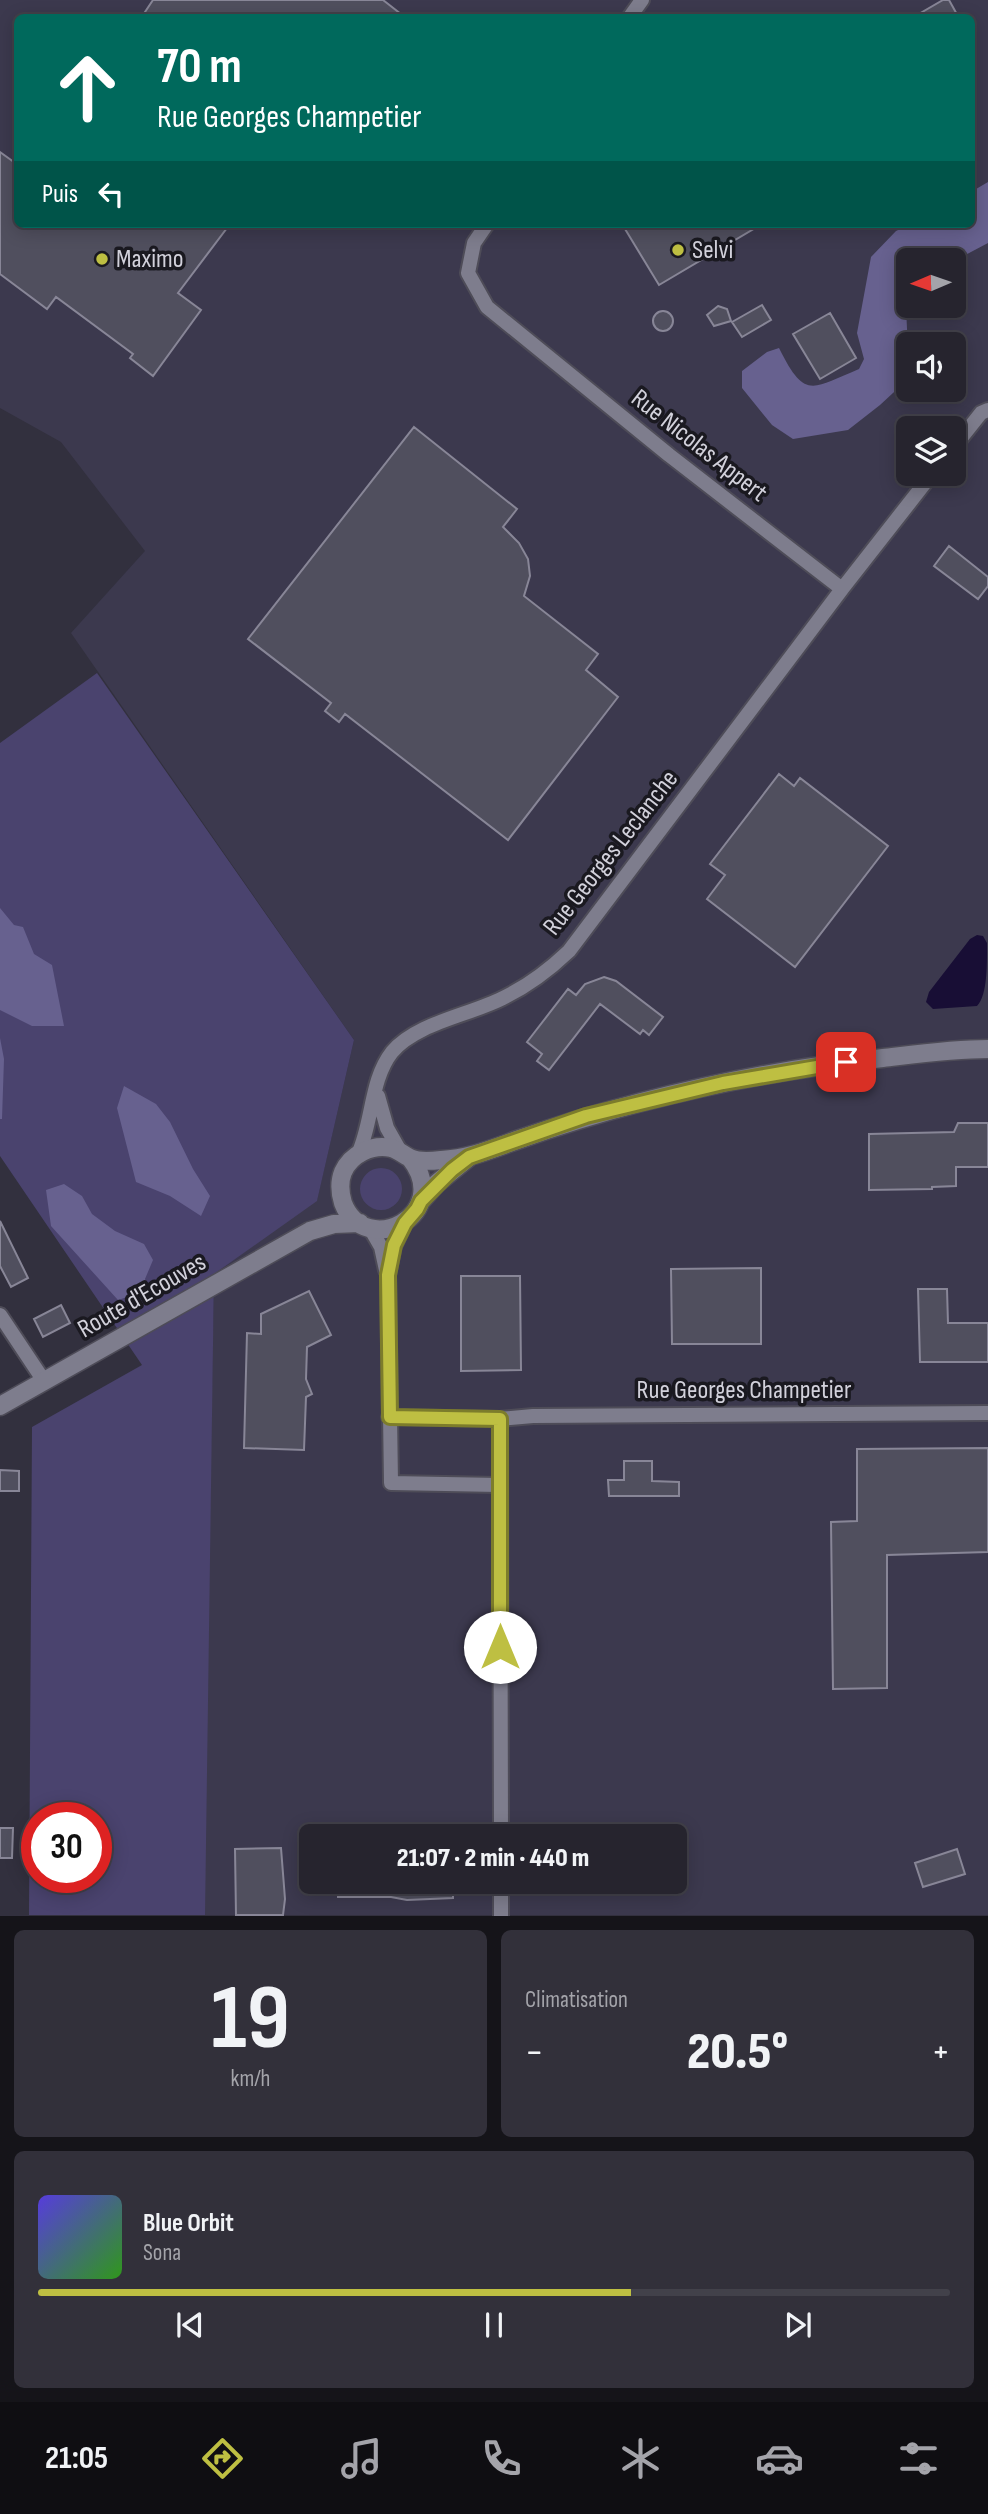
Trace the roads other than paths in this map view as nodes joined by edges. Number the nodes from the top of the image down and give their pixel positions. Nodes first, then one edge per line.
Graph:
1 (485, 228) edge
2 (988, 410) edge
3 (966, 432) edge
4 (923, 486) edge
5 (842, 589) junction
6 (988, 1049) edge
7 (377, 1091) junction
8 (358, 1154) junction
9 (405, 1155) junction
10 (469, 1157) junction
11 (341, 1195) junction
12 (421, 1201) junction
13 (405, 1223) junction
14 (365, 1226) junction
15 (310, 1231) junction
16 (388, 1275) junction
17 (0, 1315) edge
18 (44, 1381) junction
19 (0, 1406) edge
20 (988, 1413) edge
21 (390, 1417) junction
22 (500, 1419) junction
23 (499, 1485) junction
24 (500, 1824) edge
25 (501, 1894) edge
26 (501, 1916) edge

1 - 5 street, Rue Nicolas Appert
2 - 3 street
4 - 5 street
5 - 7 street, Rue Georges Leclanche
6 - 10 main road
7 - 8 street, Rue Georges Leclanche
7 - 9 street
8 - 9 main road
8 - 11 main road
9 - 10 main road
9 - 12 main road
10 - 12 main road
11 - 14 main road
11 - 15 main road
12 - 13 main road
13 - 14 main road
13 - 16 street
14 - 15 main road
14 - 16 street
15 - 18 main road, Route d'Ecouves
16 - 21 street
17 - 18 street
18 - 19 main road, Route d'Ecouves
20 - 22 street, Rue Georges Champetier
21 - 22 street, Rue Georges Champetier
21 - 23 street
22 - 23 street
23 - 24 street
25 - 26 street

